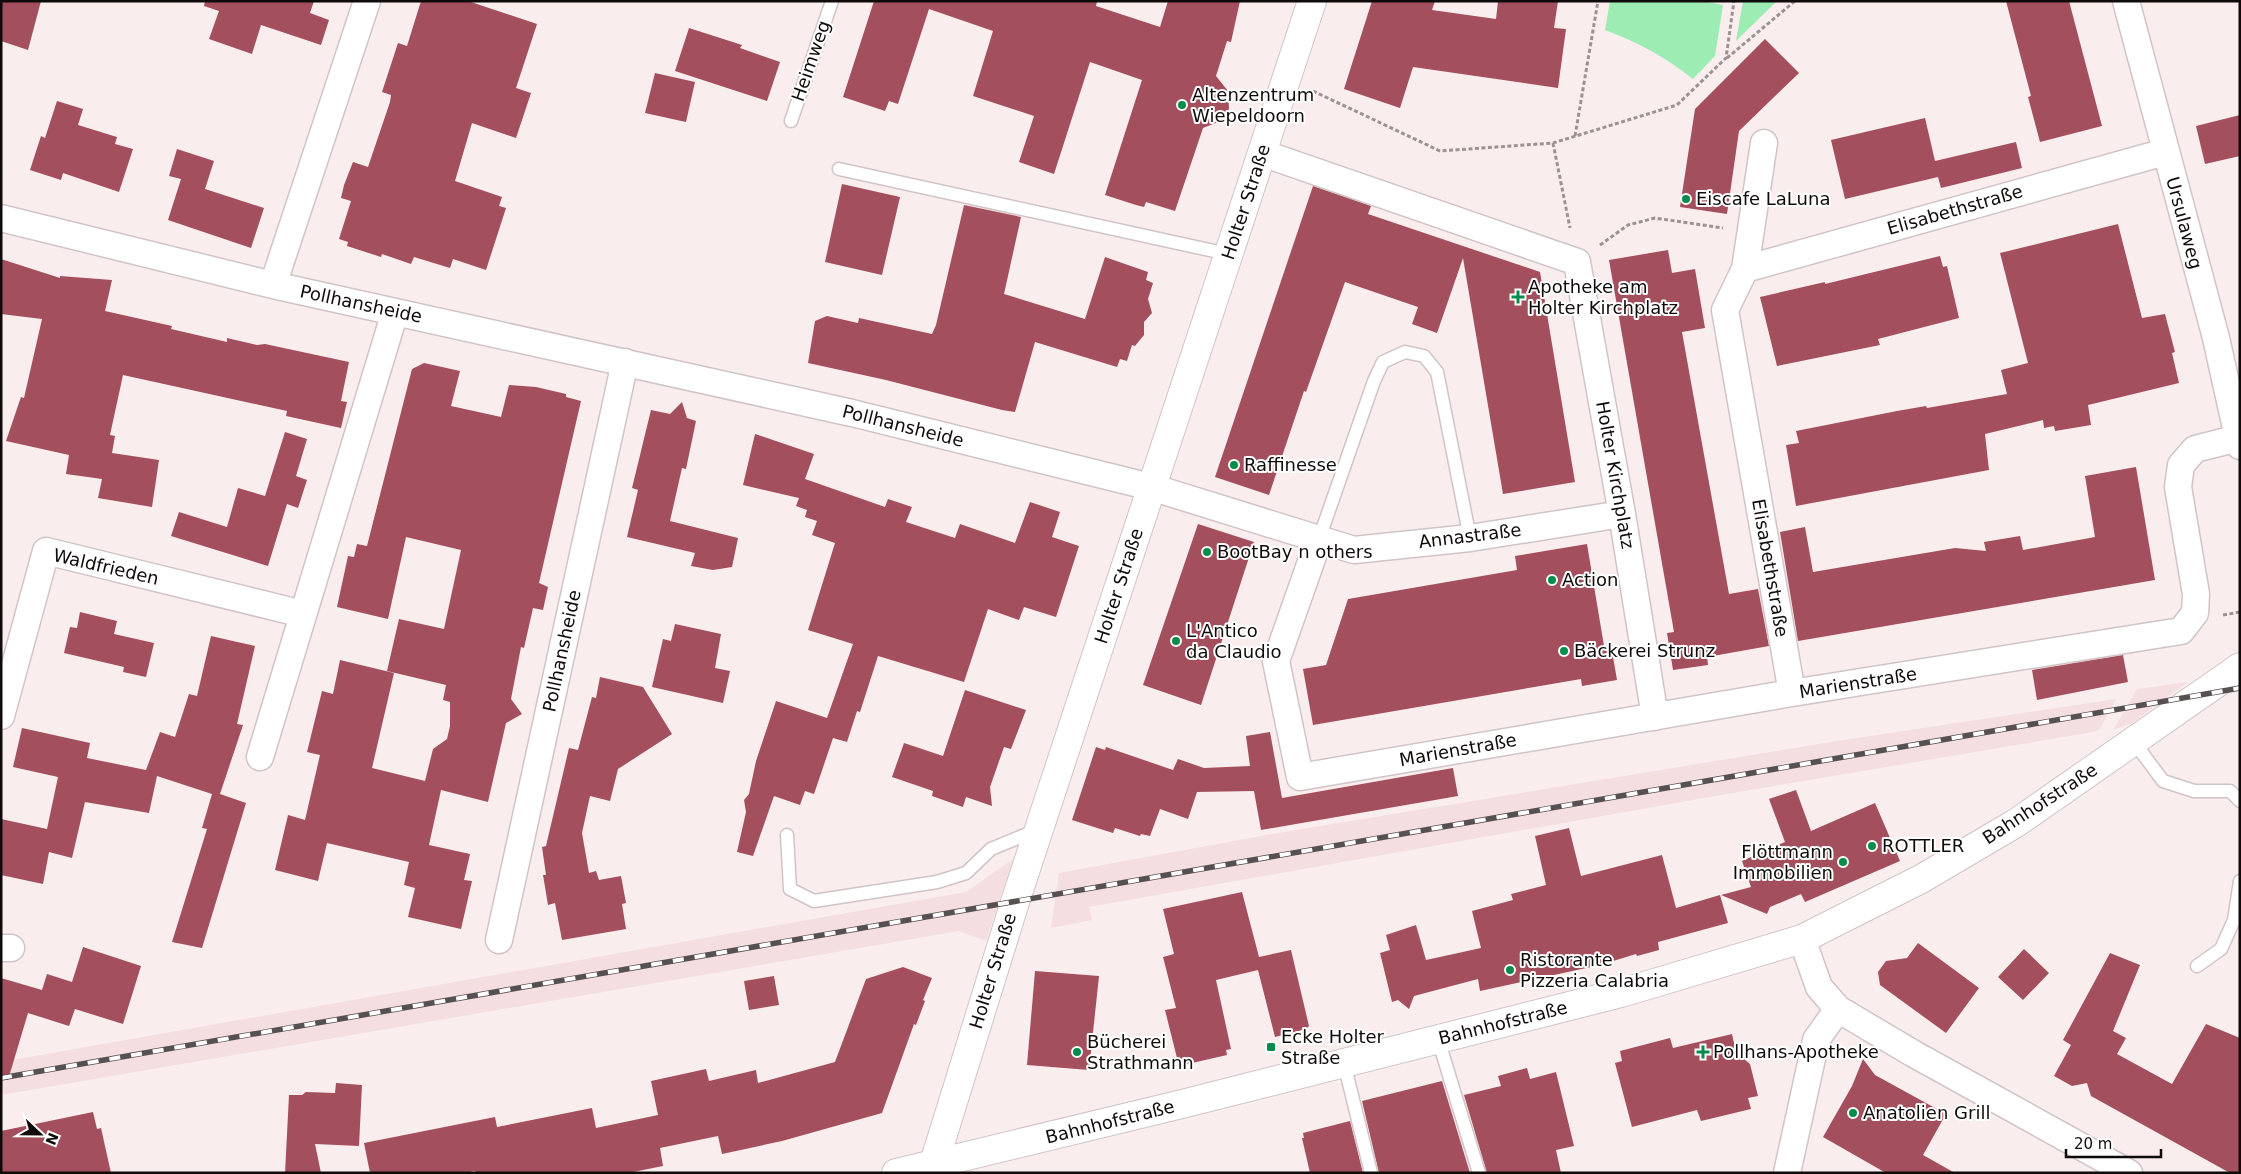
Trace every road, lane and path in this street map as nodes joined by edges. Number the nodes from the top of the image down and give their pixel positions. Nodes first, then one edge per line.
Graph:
1 (367, 1) edge
2 (832, 1) edge
3 (1312, 1) edge
4 (1598, 1) edge
5 (1734, 1) edge
6 (1794, 1) edge
7 (2126, 1) edge
8 (1726, 58) junction
9 (1314, 91) dead end
10 (791, 121) dead end
11 (1575, 136) junction
12 (1764, 142) dead end
13 (1553, 143) junction
14 (2165, 152) junction
15 (1262, 153) junction
16 (839, 170) dead end
17 (1, 218) edge
18 (1751, 232) junction
19 (1228, 254) junction
20 (1577, 262) junction
21 (1745, 268) junction
22 (273, 285) junction
23 (396, 312) junction
24 (625, 362) junction
25 (2239, 442) edge
26 (1151, 487) junction
27 (1622, 514) junction
28 (1470, 538) junction
29 (1318, 540) junction
30 (303, 614) junction
31 (2240, 667) edge
32 (1792, 693) junction
33 (1, 716) edge
34 (1655, 717) junction
35 (2134, 742) junction
36 (260, 758) dead end
37 (2240, 801) edge
38 (1039, 829) junction
39 (786, 835) dead end
40 (2240, 881) edge
41 (1802, 939) junction
42 (499, 940) dead end
43 (2197, 966) dead end
44 (1838, 1009) junction
45 (1438, 1039) junction
46 (1344, 1063) junction
47 (932, 1169) edge
48 (896, 1173) edge
49 (1371, 1173) edge
50 (1479, 1173) edge
51 (1787, 1173) edge
52 (2129, 1173) edge

1 - 22 street, Pollhansheide
2 - 10 lane, Heimweg
3 - 15 street, Holter Straße
4 - 11 path
5 - 8 path
6 - 8 path
7 - 14 street, Ursulaweg
8 - 11 path
9 - 13 path
11 - 13 path
12 - 18 street, Elisabethstraße
13 - 20 path
14 - 21 street, Elisabethstraße
14 - 25 street, Ursulaweg
15 - 19 street, Holter Straße
15 - 20 street
16 - 19 lane
17 - 22 street, Pollhansheide
18 - 20 path
18 - 21 street, Elisabethstraße
19 - 26 street, Holter Straße
20 - 27 street, Holter Kirchplatz
21 - 32 street, Elisabethstraße
22 - 23 street, Pollhansheide
23 - 24 street, Pollhansheide
23 - 30 street
24 - 26 street, Pollhansheide
24 - 42 street, Pollhansheide
25 - 32 street, Marienstraße
26 - 29 street, Annastraße
26 - 38 street, Holter Straße
27 - 28 street, Annastraße
27 - 34 street, Holter Kirchplatz
28 - 29 street, Annastraße
28 - 29 lane
29 - 34 street, Marienstraße
30 - 33 street, Waldfrieden
30 - 36 street
31 - 35 street, Bahnhofstraße
32 - 34 street, Marienstraße
35 - 37 lane
35 - 41 street, Bahnhofstraße
38 - 39 lane
38 - 47 street, Holter Straße
40 - 43 lane
41 - 44 street
41 - 45 street, Bahnhofstraße
44 - 51 street
44 - 52 street
45 - 46 street, Bahnhofstraße
45 - 50 lane
46 - 47 street, Bahnhofstraße
46 - 49 lane
47 - 48 street, Bahnhofstraße

